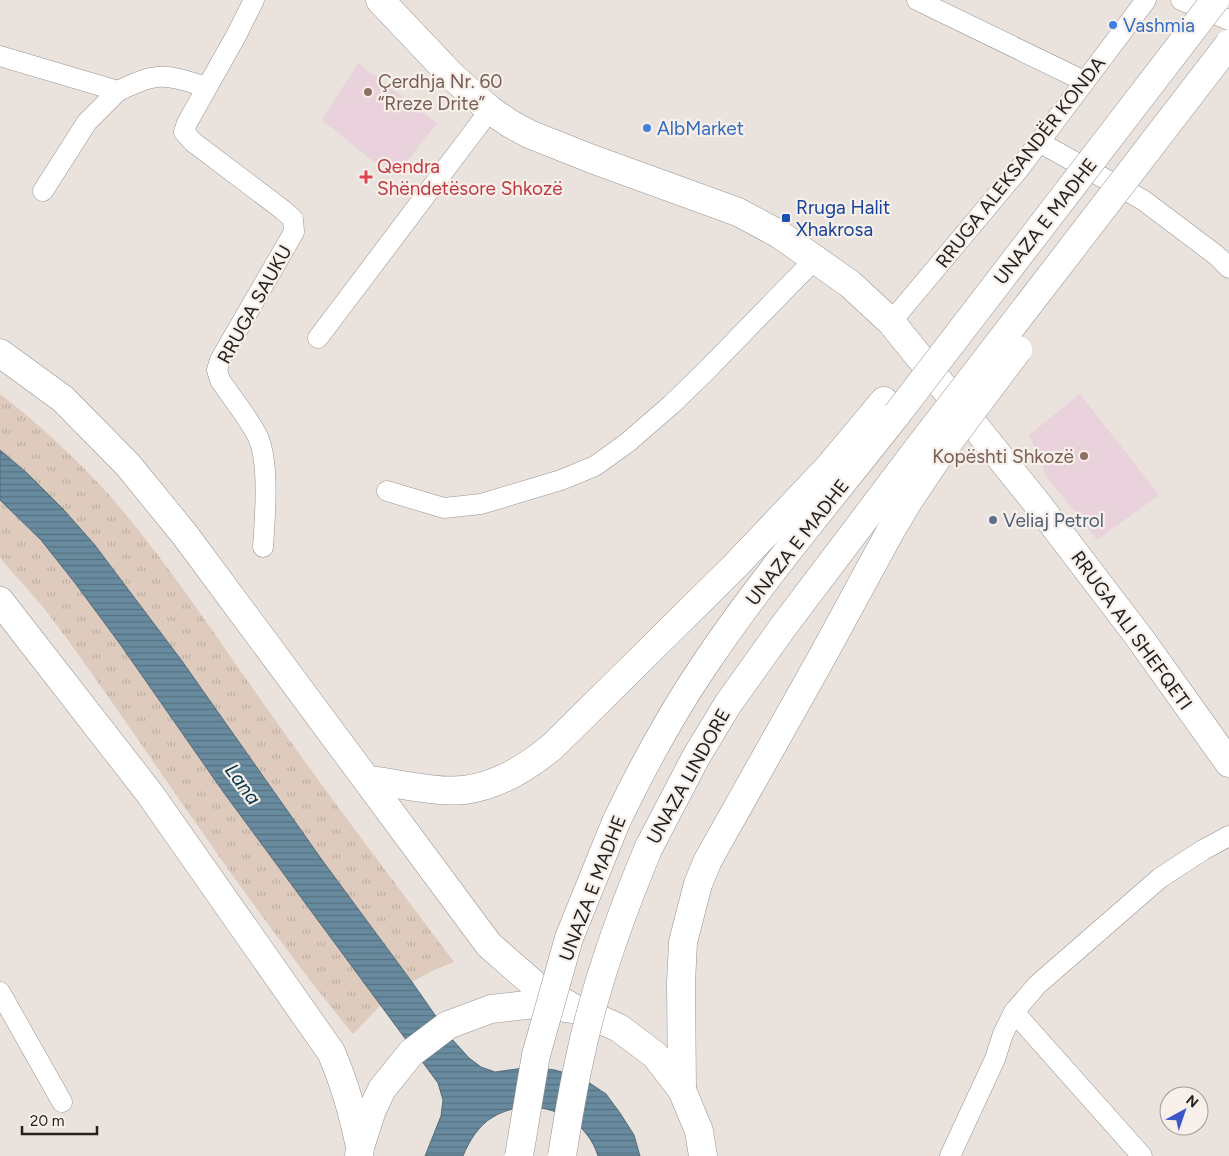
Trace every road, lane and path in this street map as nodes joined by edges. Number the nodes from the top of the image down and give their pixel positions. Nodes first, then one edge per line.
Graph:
1 (254, 0) edge
2 (380, 0) edge
3 (917, 0) edge
4 (1146, 0) edge
5 (1181, 0) edge
6 (1206, 0) edge
7 (1215, 0) edge
8 (1229, 20) edge
9 (1229, 44) edge
10 (0, 56) edge
11 (1084, 82) junction
12 (207, 87) junction
13 (118, 92) junction
14 (490, 110) junction
15 (1039, 142) junction
16 (44, 191) dead end
17 (815, 259) junction
18 (1229, 268) edge
19 (891, 322) junction
20 (318, 338) dead end
21 (0, 352) edge
22 (891, 407) junction
23 (931, 449) junction
24 (387, 491) dead end
25 (263, 547) dead end
26 (0, 601) edge
27 (1229, 763) edge
28 (368, 780) junction
29 (1229, 836) edge
30 (0, 992) edge
31 (579, 1010) junction
32 (1014, 1012) junction
33 (682, 1090) junction
34 (62, 1102) dead end
35 (360, 1152) edge
36 (519, 1156) edge
37 (562, 1156) edge
38 (703, 1156) edge
39 (950, 1156) edge
40 (1142, 1156) edge

1 - 12 street, RRUGA SAUKU
2 - 14 main road, RRUGA ALI SHEFQETI
3 - 11 street
4 - 11 street, RRUGA ALEKSANDËR KONDA
5 - 8 street
6 - 22 main road
7 - 22 main road, UNAZA E MADHE, bridge
9 - 23 main road, UNAZA E MADHE, bridge
10 - 13 street
11 - 15 street, RRUGA ALEKSANDËR KONDA
12 - 13 street
12 - 25 street, RRUGA SAUKU
13 - 16 street
14 - 17 main road, RRUGA ALI SHEFQETI
14 - 20 street
15 - 18 street
15 - 19 street, RRUGA ALEKSANDËR KONDA
17 - 19 main road, RRUGA ALI SHEFQETI
17 - 24 street
19 - 27 main road, RRUGA ALI SHEFQETI
21 - 28 main road
22 - 28 main road
22 - 36 main road, UNAZA E MADHE, bridge
23 - 33 main road
23 - 37 main road, UNAZA LINDORE, bridge
26 - 35 main road
28 - 31 main road
29 - 32 street
30 - 34 street
31 - 33 main road
31 - 35 main road
32 - 39 street
32 - 40 street
33 - 38 main road

